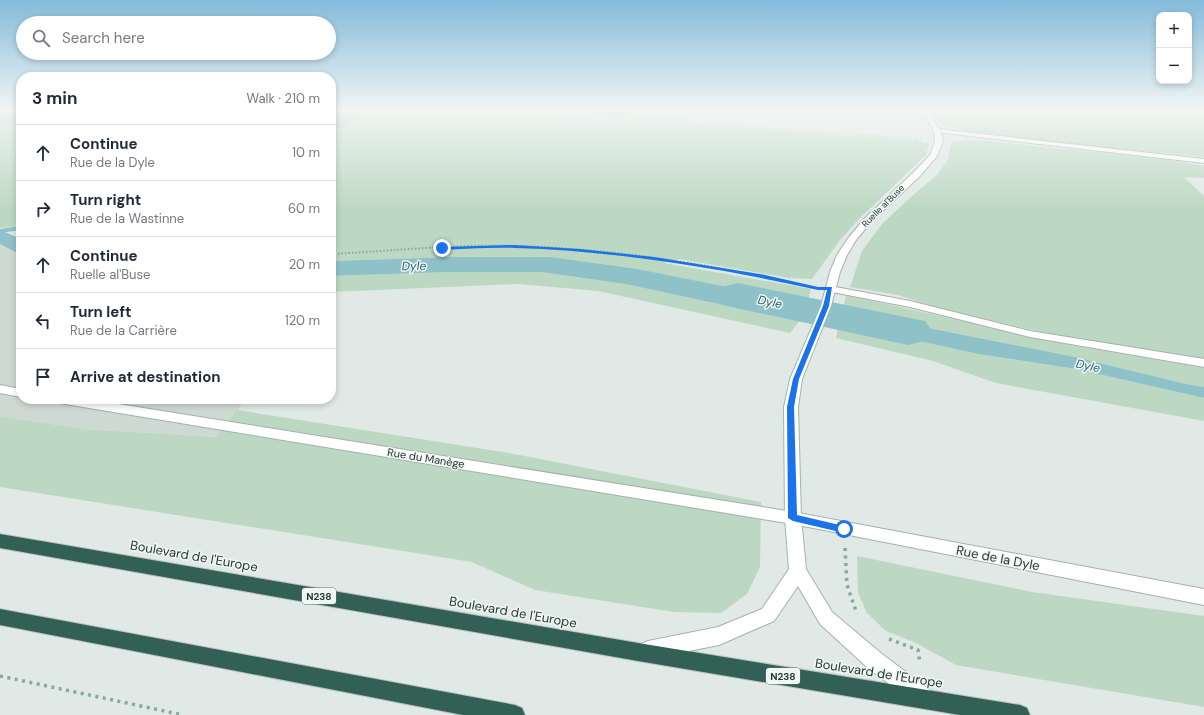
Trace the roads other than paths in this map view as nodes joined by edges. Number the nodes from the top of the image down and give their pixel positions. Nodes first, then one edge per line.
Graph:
1 (936, 143) edge
2 (1016, 143) edge
3 (1204, 161) edge
4 (830, 289) junction
5 (1204, 363) edge
6 (0, 390) edge
7 (16, 392) edge
8 (90, 404) edge
9 (793, 518) junction
10 (0, 541) edge
11 (798, 571) junction
12 (1204, 597) edge
13 (0, 617) edge
14 (638, 652) junction
15 (928, 700) junction
16 (515, 715) edge
17 (1020, 715) edge

1 - 4 street, Ruelle al'Buse
2 - 3 street
4 - 5 lane
4 - 9 street, Ruelle al'Buse
6 - 7 street
8 - 9 street, Rue du Manège
9 - 11 street, Ruelle al'Buse
9 - 12 street, Rue de la Dyle
10 - 14 highway, Boulevard de l'Europe / N238
11 - 14 street
11 - 15 street
13 - 16 highway
14 - 15 highway, Boulevard de l'Europe / N238
15 - 17 highway, Boulevard de l'Europe / N238

